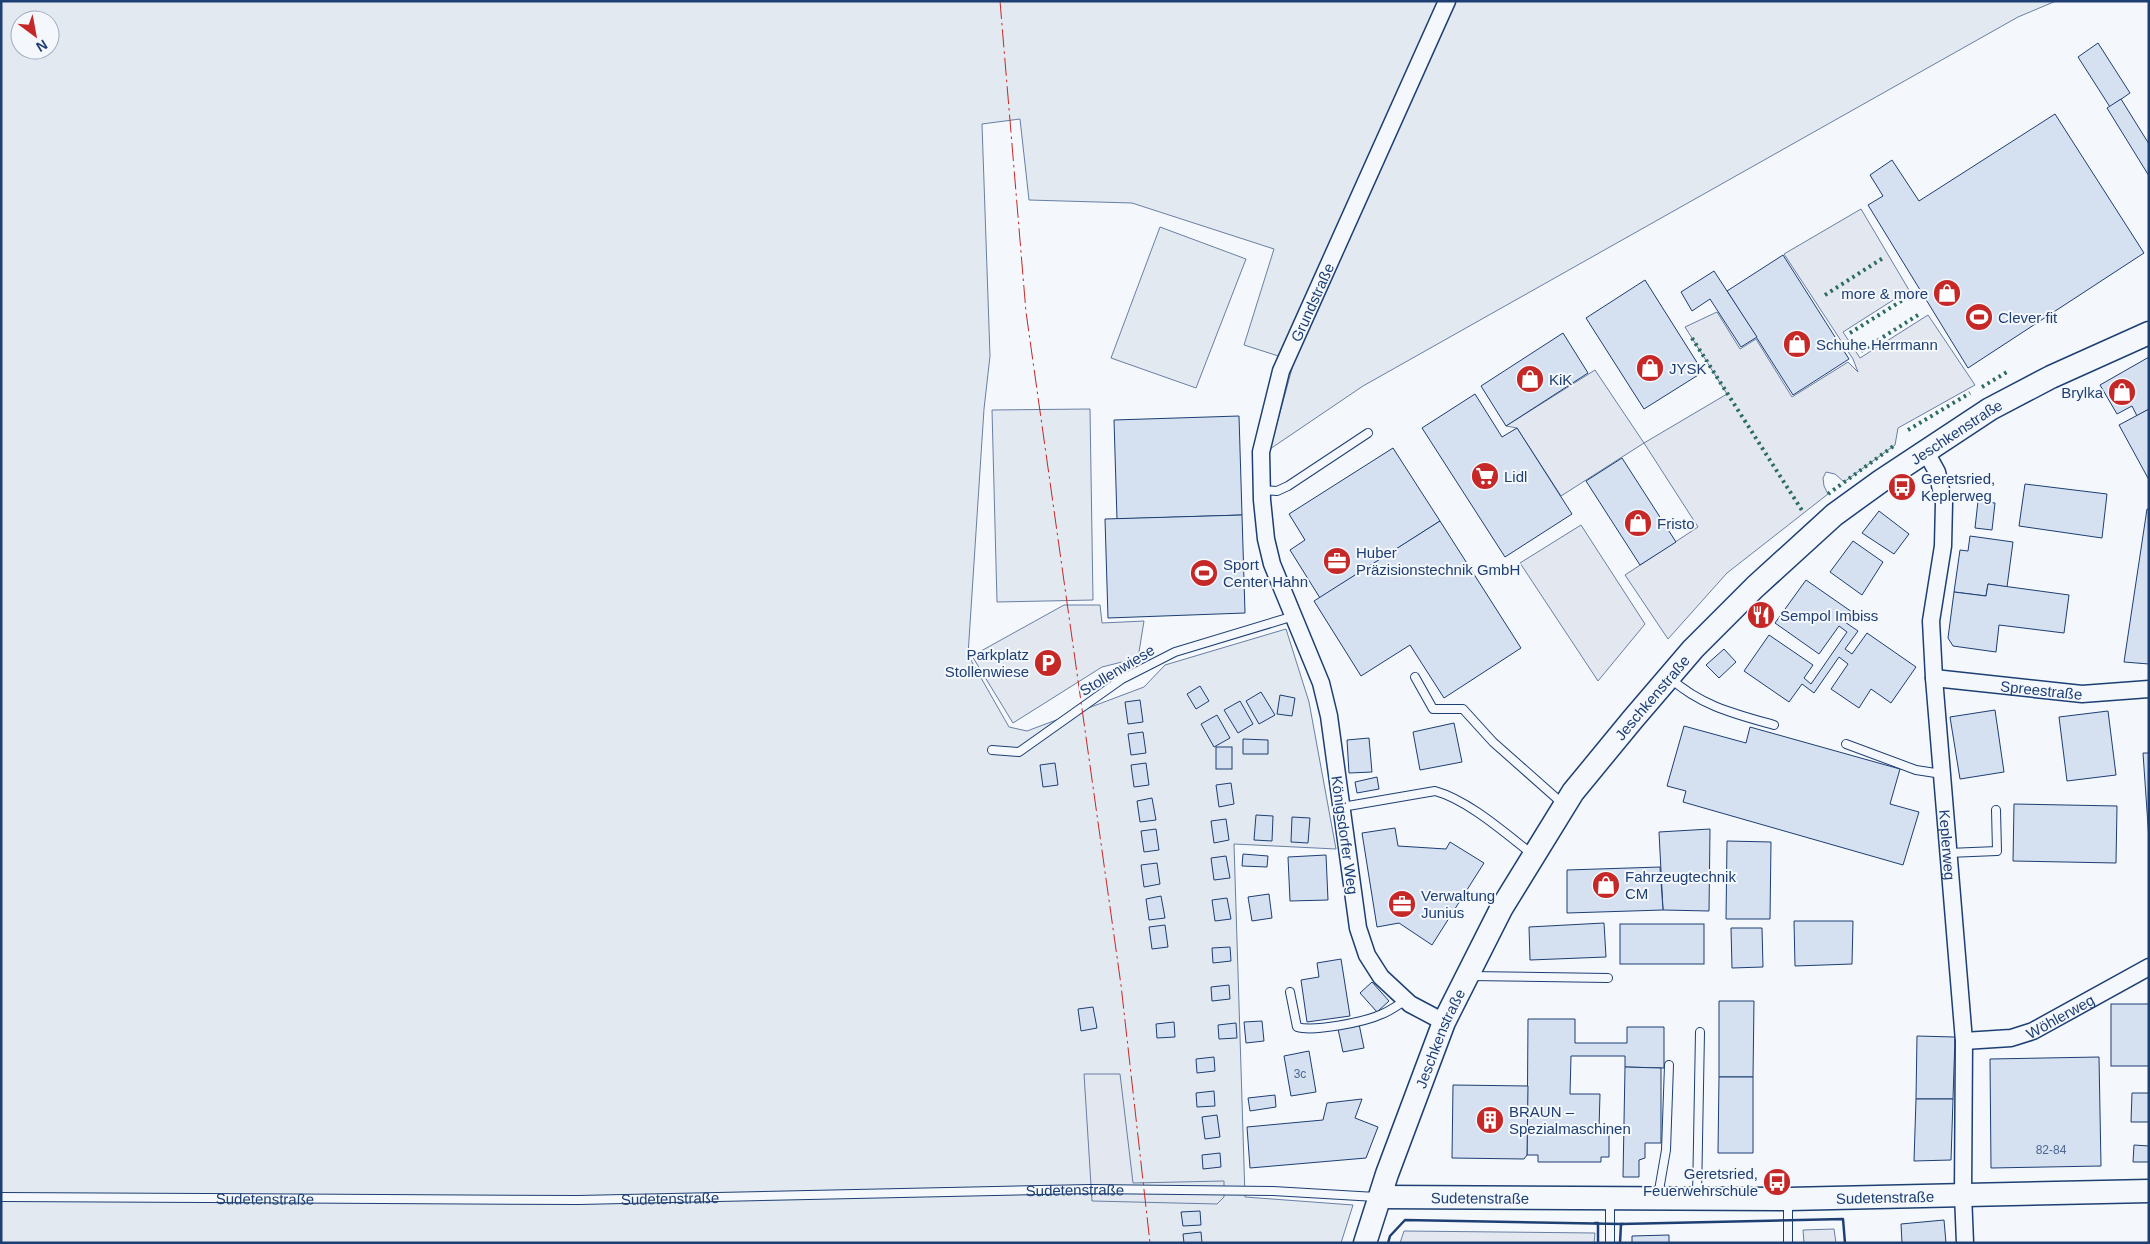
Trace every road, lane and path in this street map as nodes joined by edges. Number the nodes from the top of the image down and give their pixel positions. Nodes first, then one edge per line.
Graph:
1 (1447, 1) edge
2 (2149, 333) edge
3 (1368, 433) dead end
4 (1926, 452) junction
5 (1262, 490) junction
6 (1294, 616) junction
7 (1415, 677) dead end
8 (1669, 677) junction
9 (1934, 678) junction
10 (2149, 690) edge
11 (1774, 725) dead end
12 (1846, 744) dead end
13 (992, 750) dead end
14 (1942, 774) junction
15 (1564, 805) junction
16 (1342, 807) junction
17 (1996, 810) dead end
18 (1948, 853) junction
19 (1534, 855) junction
20 (2149, 967) edge
21 (1467, 976) junction
22 (1608, 978) dead end
23 (1290, 992) dead end
24 (1406, 1000) junction
25 (1444, 1022) junction
26 (1700, 1032) dead end
27 (1964, 1041) junction
28 (1669, 1064) dead end
29 (2149, 1191) edge
30 (1963, 1194) junction
31 (1, 1197) edge
32 (1380, 1197) junction
33 (1610, 1198) junction
34 (1658, 1198) junction
35 (1697, 1198) junction
36 (1788, 1199) junction
37 (1365, 1243) edge
38 (1610, 1243) edge
39 (1788, 1243) edge
40 (1965, 1243) edge

1 - 5 street, Grundstraße
2 - 4 street, Jeschkenstraße
3 - 5 lane
4 - 8 street, Jeschkenstraße
4 - 9 street, Keplerweg
5 - 6 street, Grundstraße
6 - 13 lane, Stollenwiese
6 - 16 street, Königsdorfer Weg
7 - 15 lane
8 - 11 lane
8 - 15 street, Jeschkenstraße
9 - 10 street, Spreestraße
9 - 14 street, Keplerweg
12 - 14 lane
14 - 18 street, Keplerweg
15 - 19 street, Jeschkenstraße
16 - 19 lane
16 - 24 street, Königsdorfer Weg
17 - 18 lane
18 - 27 street, Keplerweg
19 - 21 street, Jeschkenstraße
20 - 27 street, Wöhlerweg
21 - 22 lane
21 - 25 street, Jeschkenstraße
23 - 24 lane
24 - 25 street, Königsdorfer Weg
25 - 32 street, Jeschkenstraße
26 - 35 lane
27 - 30 street, Keplerweg
28 - 34 lane
29 - 30 street, Sudetenstraße
30 - 36 street, Sudetenstraße
30 - 40 street, Keplerweg
31 - 32 lane, Sudetenstraße
32 - 33 street, Sudetenstraße
32 - 37 street, Jeschkenstraße
33 - 34 street, Sudetenstraße
33 - 38 lane
34 - 35 street, Sudetenstraße
35 - 36 street, Sudetenstraße
36 - 39 lane

